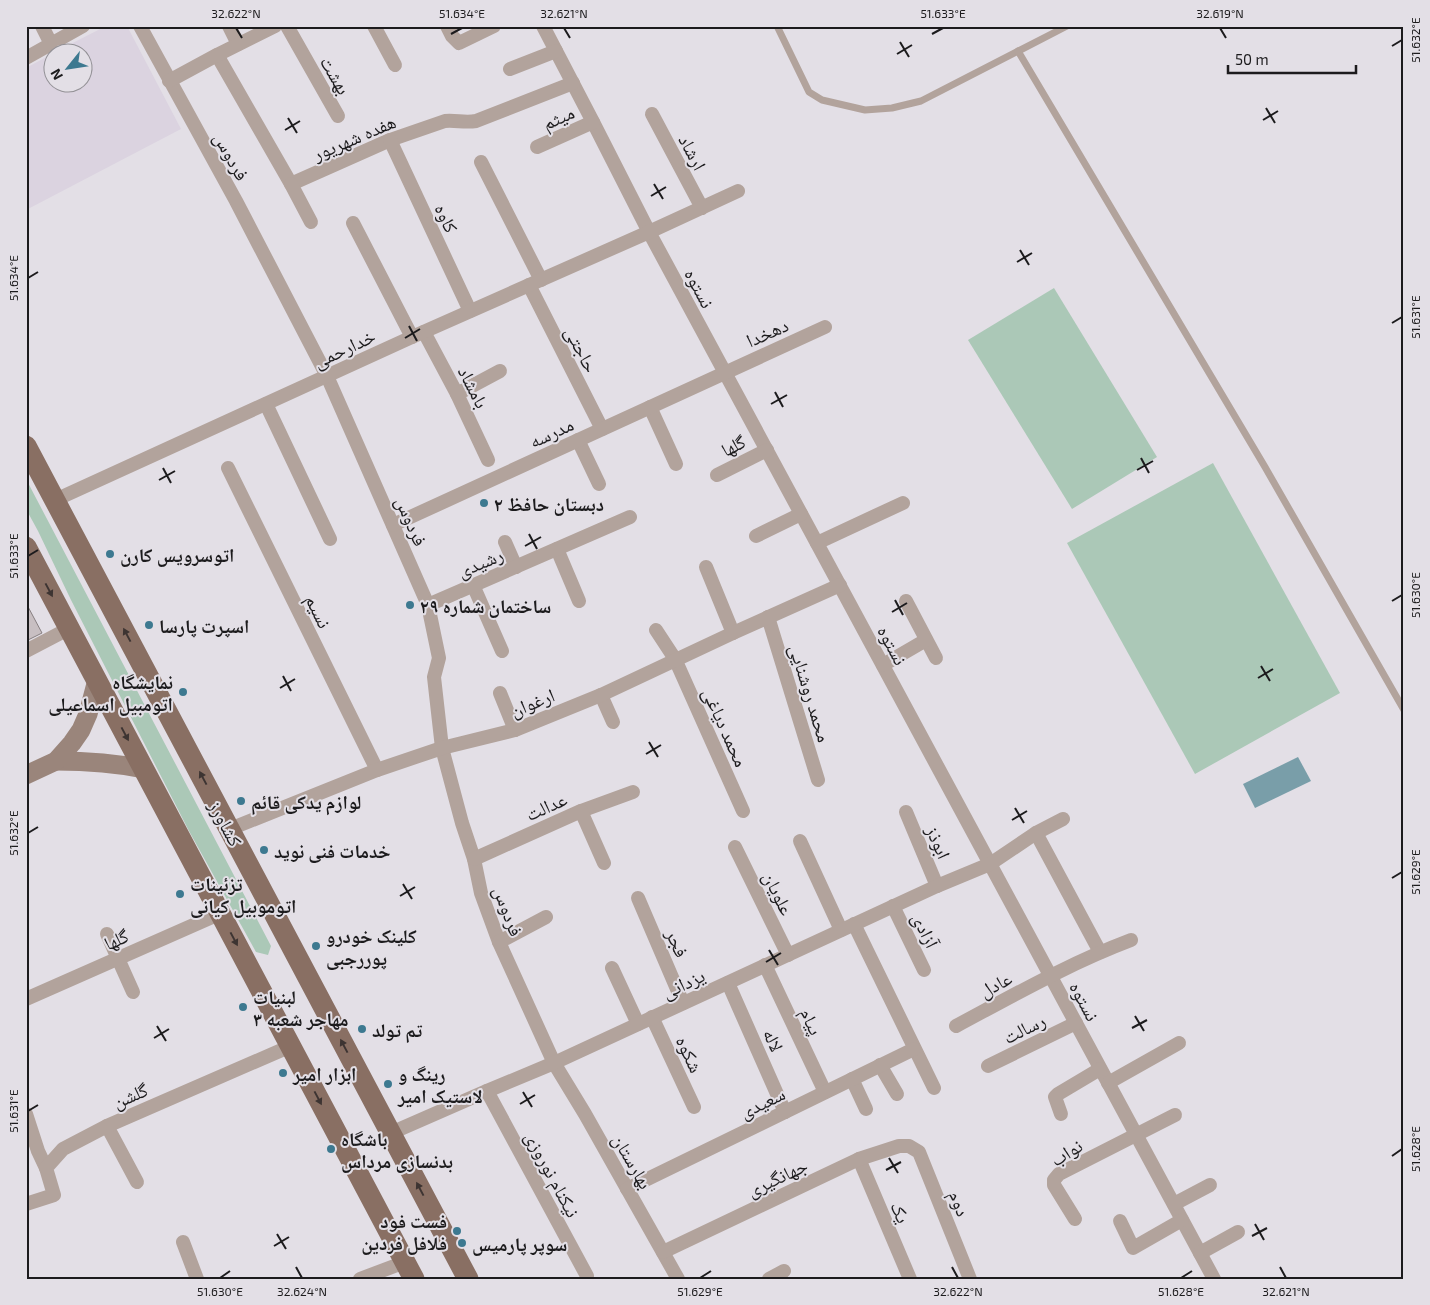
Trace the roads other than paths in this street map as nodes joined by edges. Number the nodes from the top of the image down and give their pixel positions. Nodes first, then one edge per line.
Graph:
1 (42, 26) edge
2 (83, 26) edge
3 (140, 26) edge
4 (230, 26) edge
5 (275, 26) edge
6 (287, 26) edge
7 (374, 26) edge
8 (447, 26) edge
9 (494, 26) edge
10 (543, 26) edge
11 (777, 26) edge
12 (1067, 26) edge
13 (50, 42) edge
14 (55, 42) edge
15 (238, 44) junction
16 (42, 49) edge
17 (556, 51) junction
18 (1018, 51) junction
19 (217, 55) junction
20 (26, 58) edge
21 (395, 65) dead end
22 (510, 69) dead end
23 (169, 81) junction
24 (573, 83) junction
25 (652, 114) dead end
26 (338, 116) dead end
27 (594, 122) junction
28 (390, 140) junction
29 (538, 147) dead end
30 (481, 162) dead end
31 (290, 184) junction
32 (738, 191) dead end
33 (702, 208) junction
34 (311, 222) dead end
35 (353, 223) dead end
36 (649, 232) junction
37 (535, 283) junction
38 (470, 312) junction
39 (825, 327) dead end
40 (418, 334) junction
41 (500, 371) dead end
42 (724, 372) junction
43 (327, 376) junction
44 (457, 394) junction
45 (266, 404) junction
46 (650, 406) junction
47 (602, 429) junction
48 (578, 440) junction
49 (26, 446) edge
50 (767, 450) junction
51 (488, 460) dead end
52 (676, 464) dead end
53 (228, 468) dead end
54 (717, 475) dead end
55 (599, 484) dead end
56 (55, 500) junction
57 (903, 503) dead end
58 (801, 514) junction
59 (630, 517) dead end
60 (393, 525) junction
61 (756, 536) dead end
62 (330, 540) dead end
63 (504, 542) dead end
64 (817, 543) junction
65 (26, 547) edge
66 (557, 549) junction
67 (516, 567) junction
68 (706, 567) dead end
69 (473, 585) junction
70 (840, 585) junction
71 (580, 601) dead end
72 (906, 601) dead end
73 (428, 606) junction
74 (768, 617) junction
75 (70, 628) junction
76 (656, 630) dead end
77 (733, 633) junction
78 (926, 640) junction
79 (26, 651) edge
80 (502, 651) dead end
81 (936, 658) dead end
82 (675, 660) junction
83 (883, 665) junction
84 (97, 680) junction
85 (500, 693) dead end
86 (601, 695) junction
87 (1404, 710) edge
88 (613, 722) dead end
89 (515, 730) junction
90 (442, 748) junction
91 (56, 761) junction
92 (144, 769) junction
93 (377, 770) junction
94 (26, 775) edge
95 (818, 780) dead end
96 (633, 792) dead end
97 (581, 811) junction
98 (743, 811) dead end
99 (906, 812) dead end
100 (1063, 819) dead end
101 (230, 829) junction
102 (1036, 833) junction
103 (800, 840) dead end
104 (736, 847) dead end
105 (474, 859) junction
106 (604, 863) dead end
107 (990, 864) junction
108 (938, 886) junction
109 (638, 898) dead end
110 (893, 906) junction
111 (220, 914) junction
112 (546, 917) dead end
113 (854, 924) junction
114 (841, 930) junction
115 (107, 934) dead end
116 (1131, 940) dead end
117 (499, 942) junction
118 (1100, 952) junction
119 (788, 955) junction
120 (118, 959) junction
121 (765, 965) junction
122 (612, 968) dead end
123 (924, 970) dead end
124 (1050, 976) junction
125 (728, 983) junction
126 (133, 992) dead end
127 (26, 999) edge
128 (683, 1003) junction
129 (652, 1017) junction
130 (1076, 1023) junction
131 (638, 1024) junction
132 (956, 1026) dead end
133 (1179, 1043) dead end
134 (291, 1046) junction
135 (914, 1049) junction
136 (554, 1063) junction
137 (880, 1065) junction
138 (988, 1066) dead end
139 (1100, 1069) junction
140 (852, 1079) junction
141 (1108, 1082) junction
142 (934, 1088) dead end
143 (487, 1090) junction
144 (825, 1092) junction
145 (897, 1094) dead end
146 (694, 1107) dead end
147 (866, 1109) dead end
148 (785, 1112) junction
149 (26, 1114) edge
150 (1061, 1114) dead end
151 (1174, 1116) dead end
152 (106, 1126) junction
153 (391, 1133) junction
154 (1136, 1135) junction
155 (909, 1146) joint
156 (859, 1159) junction
157 (46, 1168) junction
158 (137, 1182) dead end
159 (1210, 1185) dead end
160 (627, 1189) junction
161 (26, 1204) edge
162 (1174, 1204) junction
163 (1075, 1219) dead end
164 (1182, 1220) junction
165 (1120, 1221) dead end
166 (1238, 1232) dead end
167 (183, 1242) dead end
168 (663, 1252) junction
169 (1200, 1253) junction
170 (409, 1270) edge
171 (784, 1271) dead end
172 (587, 1276) dead end
173 (197, 1279) edge
174 (360, 1279) edge
175 (468, 1279) edge
176 (678, 1279) edge
177 (769, 1279) edge
178 (910, 1279) edge
179 (970, 1279) edge
180 (1214, 1279) edge

1 - 13 street
2 - 14 street
3 - 23 street, فردوس
4 - 15 street
5 - 15 street
6 - 26 street, بهشت
7 - 21 street
8 - 9 street
10 - 17 street, نستوه
11 - 18 lane
12 - 18 lane
15 - 19 street
16 - 20 street
17 - 22 street
17 - 24 street, نستوه
18 - 87 lane
19 - 23 street
19 - 31 street
23 - 43 street, فردوس
24 - 27 street, نستوه
24 - 28 street, هفده شهریور
25 - 33 street, ارشاد
27 - 29 street, میثم
27 - 36 street, نستوه
28 - 31 street, هفده شهریور
28 - 38 street, کاوه
30 - 37 street, حاجتی
31 - 34 street
32 - 33 street, خدارحمی
33 - 36 street, خدارحمی
35 - 40 street, بامشاد
36 - 37 street, خدارحمی
36 - 42 street, نستوه
37 - 38 street, خدارحمی
37 - 47 street, حاجتی
38 - 40 street, خدارحمی
39 - 42 street, دهخدا
40 - 43 street, خدارحمی
40 - 44 street, بامشاد
41 - 44 street
42 - 46 street, مدرسه
42 - 50 street, نستوه
43 - 45 street, خدارحمی
43 - 60 street, فردوس
44 - 51 street, بامشاد
45 - 56 street, خدارحمی
45 - 62 street
46 - 47 street, مدرسه
46 - 52 street
47 - 48 street, مدرسه
48 - 55 street
48 - 60 street, مدرسه
49 - 56 main road, کشاورز
50 - 54 street, گلها
50 - 58 street, نستوه
53 - 93 street, نسیم
101 -> 56 main road, کشاورز
57 - 64 street
58 - 61 street
58 - 64 street, نستوه
59 - 66 street, رشیدی
60 - 73 street, فردوس
63 - 67 street
64 - 70 street, نستوه
65 -> 75 main road
66 - 67 street, رشیدی
66 - 71 street
67 - 69 street, رشیدی
68 - 77 street
69 - 73 street, رشیدی
69 - 80 street
70 - 74 street, ارغوان
70 - 83 street, نستوه
72 - 78 street
73 - 90 street, فردوس
74 - 77 street, ارغوان
74 - 95 street, محمد روشنایی
75 - 79 street
75 - 84 main road
76 - 82 street, محمد دیاغی
77 - 82 street, ارغوان
78 - 81 street
78 - 83 street
82 - 86 street, ارغوان
82 - 98 street, محمد دیاغی
83 - 107 street, نستوه
84 - 91 main road
84 -> 92 main road
85 - 89 street
86 - 88 street
86 - 89 street, ارغوان
89 - 90 street, ارغوان
90 - 93 street, ارغوان
90 - 105 street, فردوس
91 - 92 main road
91 - 94 main road
92 - 111 main road
93 - 101 street, ارغوان
96 - 97 street
97 - 105 street, عدالت
97 - 106 street, عدالت
99 - 108 street, ابوذز
100 - 102 street, یزدانی
153 -> 101 main road, کشاورز
102 - 107 street, یزدانی
102 - 118 street
103 - 114 street
104 - 119 street, علویان
105 - 117 street, فردوس
107 - 108 street, یزدانی
107 - 124 street, نستوه
108 - 110 street, یزدانی
109 - 128 street, فجر
110 - 113 street, یزدانی
110 - 123 street, آزادی
111 - 120 street, گلها
111 -> 134 main road
112 - 117 street
113 - 114 street, یزدانی
113 - 135 street
114 - 119 street, یزدانی
115 - 120 street
116 - 118 street, عادل
117 - 136 street, فردوس
118 - 124 street, عادل
119 - 121 street, یزدانی
120 - 126 street
120 - 127 street, گلها
121 - 125 street, یزدانی
121 - 144 street, پیام
122 - 131 street
124 - 130 street, نستوه
124 - 132 street, عادل
125 - 128 street, یزدانی
125 - 148 street, لاله
128 - 129 street, یزدانی
129 - 131 street, یزدانی
129 - 146 street, شکوه
130 - 138 street, رسالت
130 - 139 street, نستوه
131 - 136 street, یزدانی
133 - 141 street
134 - 152 street, گلشن
134 -> 170 main road
135 - 137 street, سعیدی
135 - 142 street
136 - 143 street, یزدانی
136 - 160 street, بهارستان
137 - 140 street, سعیدی
137 - 145 street
139 - 141 street, نستوه
139 - 150 street
140 - 144 street, سعیدی
140 - 147 street
141 - 154 street, نستوه
143 - 153 street, یزدانی
143 - 172 street, نیکنام نوروزی
144 - 148 street, سعیدی
148 - 160 street, سعیدی
149 - 157 street
151 - 154 street
152 - 157 street, گلشن
152 - 158 street
175 -> 153 main road, کشاورز
154 - 162 street, نستوه
154 - 163 street, نواب
155 - 156 street, جهانگیری
155 - 179 street, دوم
156 - 168 street, جهانگیری
156 - 178 street, یک
157 - 161 street
159 - 162 street
160 - 168 street, بهارستان
162 - 164 street, نستوه
164 - 165 street
164 - 169 street, نستوه
166 - 169 street
167 - 173 street
168 - 176 street, بهارستان
169 - 180 street, نستوه
170 - 174 street
171 - 177 street

